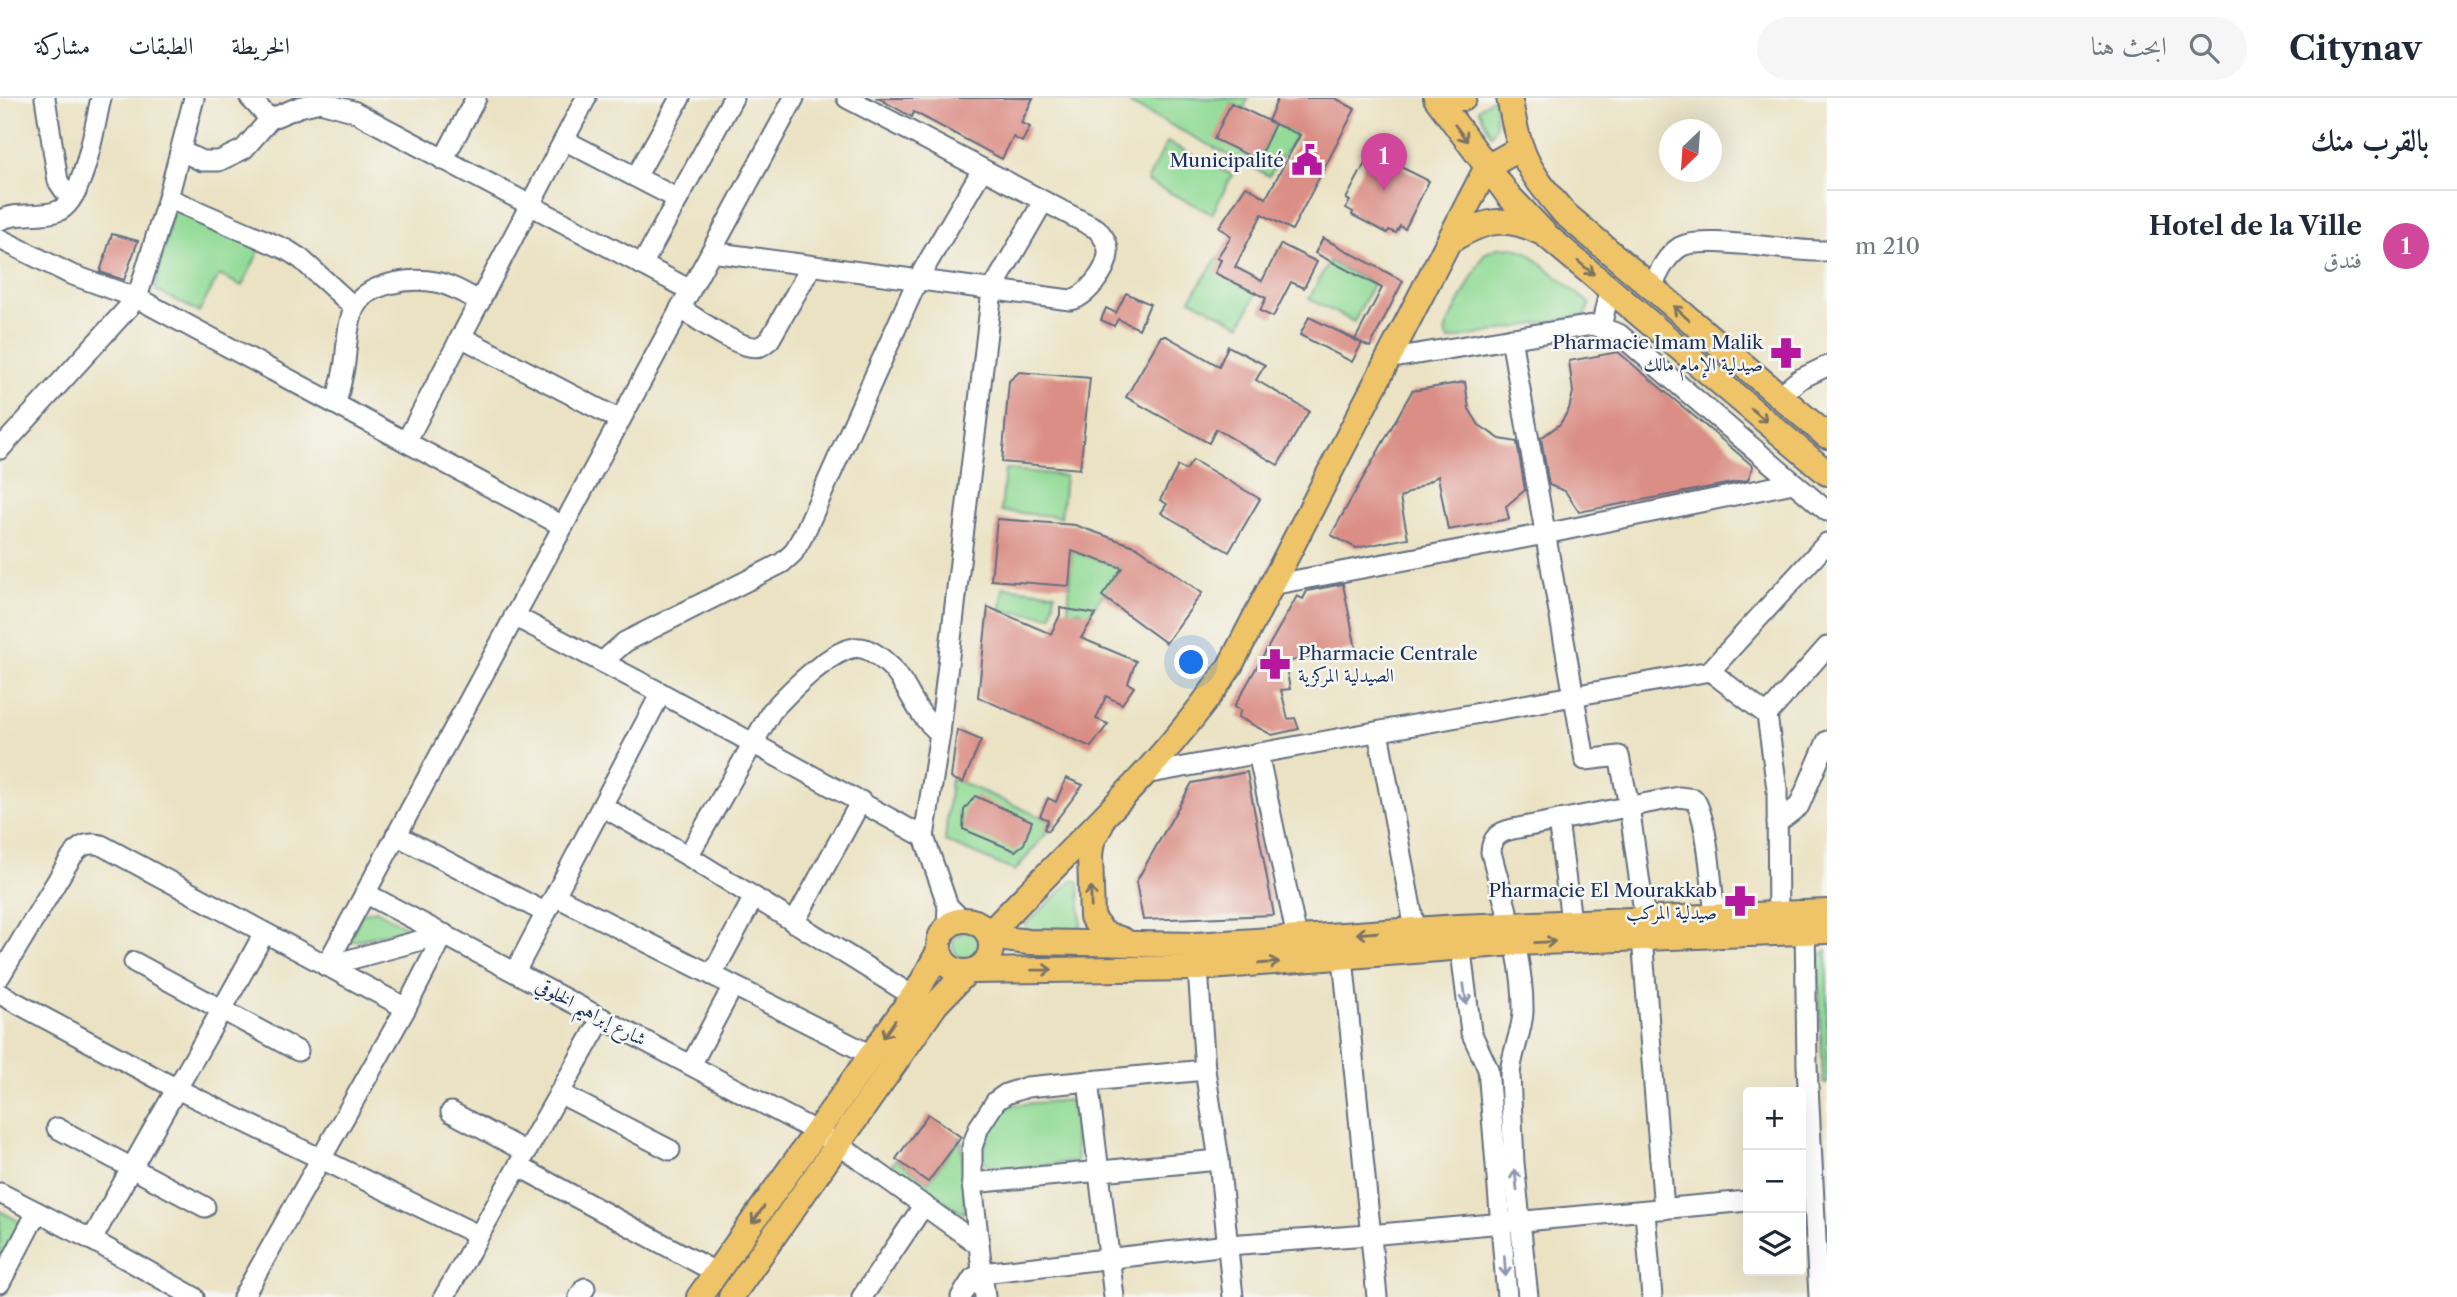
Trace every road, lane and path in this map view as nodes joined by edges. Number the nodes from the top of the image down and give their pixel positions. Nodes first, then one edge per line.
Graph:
1 (46, 98) edge
2 (101, 98) edge
3 (194, 98) edge
4 (250, 98) edge
5 (476, 98) edge
6 (586, 98) edge
7 (680, 98) edge
8 (733, 98) edge
9 (794, 98) edge
10 (847, 98) edge
11 (1436, 98) edge
12 (1449, 98) edge
13 (1464, 98) edge
14 (1509, 98) edge
15 (356, 104) edge
16 (270, 119) junction
17 (564, 140) junction
18 (1521, 148) junction
19 (181, 151) junction
20 (443, 160) junction
21 (1487, 167) junction
22 (982, 170) junction
23 (636, 177) junction
24 (76, 192) junction
25 (167, 198) junction
26 (678, 199) junction
27 (1043, 202) junction
28 (530, 206) junction
29 (0, 220) edge
30 (1547, 236) junction
31 (0, 239) edge
32 (1450, 241) junction
33 (1827, 251) edge
34 (710, 252) junction
35 (642, 265) junction
36 (811, 267) junction
37 (918, 279) junction
38 (1652, 287) junction
39 (1610, 288) junction
40 (690, 290) junction
41 (992, 290) junction
42 (137, 298) junction
43 (480, 302) junction
44 (354, 307) junction
45 (680, 308) junction
46 (1601, 327) junction
47 (461, 337) junction
48 (1511, 338) junction
49 (1387, 359) junction
50 (1827, 366) edge
51 (1779, 396) junction
52 (336, 404) junction
53 (620, 420) junction
54 (1827, 436) edge
55 (406, 442) junction
56 (0, 449) edge
57 (1820, 467) edge
58 (1795, 484) junction
59 (1827, 511) edge
60 (563, 526) junction
61 (1545, 534) junction
62 (1827, 543) edge
63 (1271, 585) junction
64 (514, 616) junction
65 (1827, 647) edge
66 (602, 662) junction
67 (1710, 671) junction
68 (661, 693) junction
69 (1573, 695) junction
70 (1767, 715) junction
71 (1378, 732) junction
72 (940, 733) junction
73 (1827, 741) edge
74 (752, 743) junction
75 (1258, 753) junction
76 (1145, 774) junction
77 (861, 801) junction
78 (601, 806) junction
79 (1629, 806) junction
80 (1108, 812) junction
81 (1558, 820) junction
82 (1777, 823) junction
83 (396, 835) junction
84 (924, 837) junction
85 (688, 856) junction
86 (365, 893) junction
87 (754, 897) junction
88 (550, 905) junction
89 (1715, 917) junction
90 (1571, 921) junction
91 (1816, 922) edge
92 (794, 923) junction
93 (968, 924) junction
94 (1778, 924) junction
95 (1644, 928) junction
96 (1415, 929) junction
97 (264, 933) junction
98 (444, 934) junction
99 (1512, 934) junction
100 (1297, 938) junction
101 (1459, 938) junction
102 (1154, 944) junction
103 (939, 951) junction
104 (1197, 956) junction
105 (1343, 958) junction
106 (134, 962) dead end
107 (326, 966) junction
108 (515, 972) junction
109 (970, 972) junction
110 (712, 975) junction
111 (0, 976) edge
112 (733, 986) junction
113 (0, 994) edge
114 (913, 996) junction
115 (406, 1008) junction
116 (224, 1010) junction
117 (602, 1018) junction
118 (298, 1051) dead end
119 (1513, 1052) junction
120 (1480, 1054) junction
121 (871, 1055) junction
122 (691, 1065) junction
123 (1205, 1070) junction
124 (1088, 1081) junction
125 (177, 1089) junction
126 (559, 1093) junction
127 (451, 1111) dead end
128 (57, 1128) dead end
129 (828, 1138) junction
130 (670, 1150) dead end
131 (522, 1159) junction
132 (320, 1160) junction
133 (1219, 1160) junction
134 (130, 1169) junction
135 (1099, 1171) junction
136 (972, 1183) junction
137 (0, 1193) edge
138 (1807, 1196) edge
139 (1743, 1201) edge
140 (924, 1205) junction
141 (205, 1207) dead end
142 (1654, 1210) junction
143 (37, 1212) junction
144 (1511, 1222) junction
145 (478, 1236) junction
146 (1369, 1236) junction
147 (92, 1240) junction
148 (979, 1245) junction
149 (1228, 1245) junction
150 (1109, 1260) junction
151 (717, 1273) junction
152 (982, 1273) junction
153 (0, 1283) edge
154 (194, 1297) edge
155 (243, 1297) edge
156 (444, 1297) edge
157 (699, 1297) edge
158 (732, 1297) edge
159 (862, 1297) edge
160 (961, 1297) edge
161 (985, 1297) edge
162 (1114, 1297) edge
163 (1233, 1297) edge
164 (1377, 1297) edge
165 (1507, 1297) edge
166 (1528, 1297) edge
167 (1652, 1297) edge
168 (1819, 1297) edge

1 - 24 street
2 - 24 street
3 - 19 street
4 - 16 street
5 - 20 street
6 - 17 street
7 - 23 street
8 - 26 street
9 - 34 street
10 - 22 street
11 -> 21 main road
12 - 13 main road
14 - 18 main road
15 - 16 street
15 - 20 street
16 - 19 street
17 - 23 street
17 - 28 street
18 - 21 main road
18 - 38 main road
19 - 25 street
20 - 28 street
21 - 30 main road
21 - 32 main road
22 - 27 street
22 - 37 street
23 - 26 street
24 - 29 street
25 - 42 street
25 - 44 street
26 - 35 street
27 - 41 street
27 - 41 street
28 - 35 street
28 - 43 street
30 - 32 main road
30 -> 39 main road
31 - 42 street
32 - 49 main road
33 - 38 street
34 - 36 street
34 - 40 street
35 - 40 street
36 - 37 street
36 - 45 street
37 - 41 street
37 - 66 street
51 -> 38 main road
39 - 46 street
39 -> 57 main road
40 - 45 street
41 - 72 street
42 - 52 street
42 - 56 street
43 - 44 street
43 - 47 street
44 - 52 street
45 - 53 street
46 - 48 street
46 - 58 street
47 - 53 street
47 - 55 street
48 - 49 street
48 - 61 street
49 - 63 main road
50 - 51 street
51 - 54 main road
52 - 55 street
53 - 60 street
55 - 60 street
57 - 58 street
58 - 59 street
58 - 61 street
60 - 64 street
61 - 63 street
61 - 69 street
62 - 67 street
63 - 76 main road
64 - 66 street
64 - 83 street
65 - 70 street
66 - 68 street
67 - 69 street
67 - 70 street
68 - 74 street
68 - 78 street
69 - 71 street
69 - 79 street
70 - 82 street
71 - 75 street
71 - 96 street
72 - 74 street
72 - 84 street
73 - 82 street
74 - 77 street
74 - 85 street
75 - 76 street
75 - 100 street
76 - 80 main road
77 - 84 street
77 - 92 street
78 - 85 street
78 - 88 street
79 - 81 street
79 - 89 street
79 - 95 street
80 - 93 main road
102 -> 80 main road
81 - 90 street
81 - 99 street
82 - 94 street
83 - 86 street
83 - 88 street
84 - 93 street
85 - 87 street
86 - 98 street, شارع إبراهيم الخلوقي
86 - 107 street
87 - 92 street
87 - 110 street
88 - 108 street
88 - 110 street
89 - 94 main road
89 - 95 main road
90 - 95 main road
90 - 99 main road
91 - 94 main road
91 - 138 street
92 - 114 street
93 - 102 main road
93 - 103 main road
93 - 109 main road
94 - 95 main road
99 -> 95 main road
95 - 142 street
96 -> 100 main road
96 - 101 main road
97 - 107 street
97 - 111 street
97 - 116 street
98 - 107 street
98 - 108 street, شارع إبراهيم الخلوقي
98 - 115 street
99 - 101 main road
99 - 119 street
100 - 104 main road
101 - 105 main road
101 -> 120 street
102 - 104 main road
103 - 109 main road
103 - 114 main road
104 -> 105 main road
109 -> 104 main road
104 - 123 street
105 - 146 street
106 - 116 street
107 - 115 street
108 - 117 street, شارع إبراهيم الخلوقي
109 - 129 main road
110 - 112 street
112 - 121 street
112 - 122 street
113 - 125 street
114 -> 121 main road
115 - 132 street
116 - 118 street
116 - 125 street
117 - 122 street, شارع إبراهيم الخلوقي
117 - 126 street
119 - 120 street
144 -> 119 street
120 - 144 street
121 - 129 main road
122 - 129 street, شارع إبراهيم الخلوقي
123 - 124 street
123 - 133 street
124 - 135 street
124 - 136 street
125 - 132 street
125 - 134 street
126 - 130 street
126 - 131 street
127 - 131 street
128 - 134 street
129 - 140 street, شارع إبراهيم الخلوقي
129 -> 151 main road
129 - 158 main road
131 - 145 street
131 - 151 street
132 - 145 street
132 - 155 street
133 - 135 street
133 - 149 street
134 - 141 street
134 - 147 street
135 - 136 street
135 - 150 street
136 - 148 street
137 - 143 street
138 - 168 street
139 - 142 street
140 - 148 street, شارع إبراهيم الخلوقي
140 - 159 street
142 - 144 street
142 - 167 street
143 - 147 street
143 - 153 street
144 - 146 street
144 -> 165 street
144 - 166 street
145 - 156 street
146 - 149 street
146 - 164 street
147 - 154 street
148 - 152 street
149 - 150 street
149 - 163 street
150 - 152 street
150 - 162 street
151 - 157 main road
152 - 160 street
152 - 161 street

